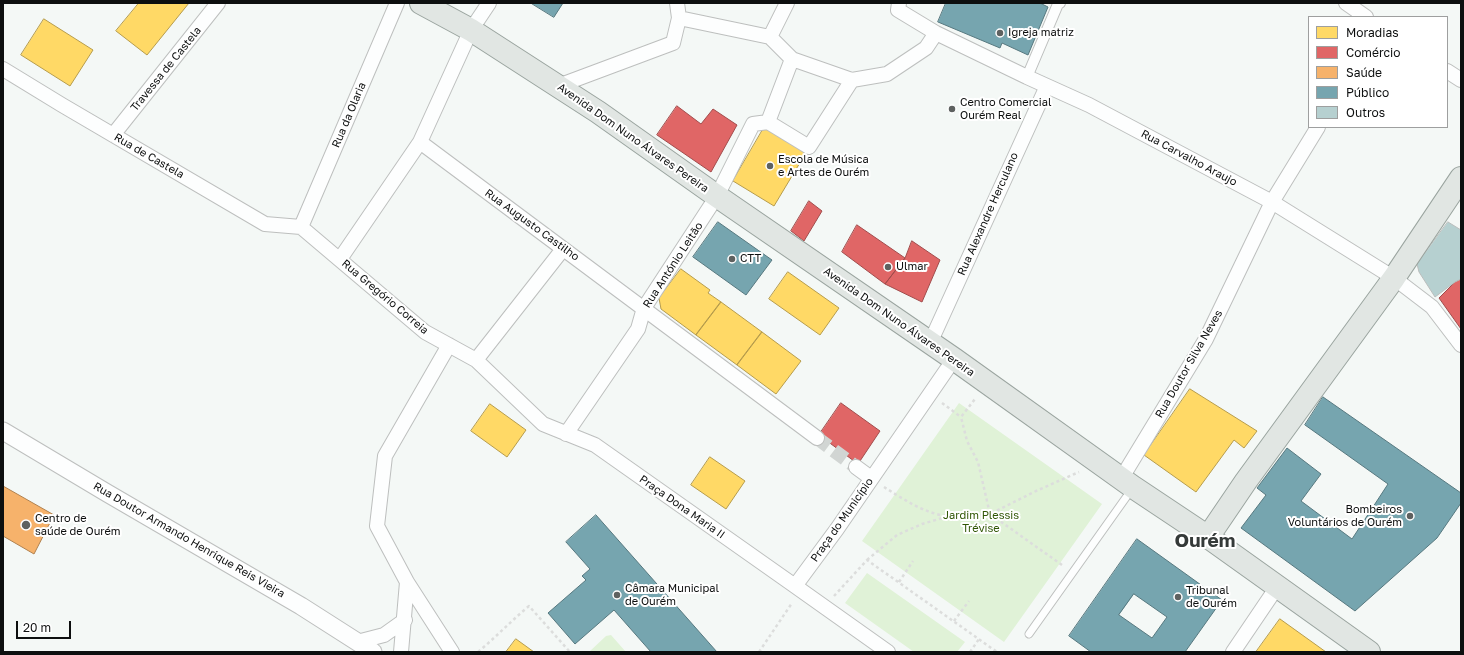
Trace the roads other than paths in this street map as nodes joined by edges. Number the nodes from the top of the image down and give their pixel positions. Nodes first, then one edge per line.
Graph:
1 (218, 3) edge
2 (397, 3) edge
3 (422, 3) edge
4 (489, 3) edge
5 (677, 3) edge
6 (787, 3) edge
7 (899, 3) edge
8 (1060, 3) edge
9 (1346, 3) edge
10 (1365, 16) edge
11 (679, 18) junction
12 (471, 30) junction
13 (936, 33) junction
14 (770, 37) junction
15 (792, 59) junction
16 (3, 69) edge
17 (1448, 72) edge
18 (1027, 77) junction
19 (852, 80) junction
20 (1461, 80) edge
21 (558, 86) junction
22 (1046, 86) junction
23 (768, 122) junction
24 (1317, 128) edge
25 (113, 135) junction
26 (420, 142) junction
27 (1461, 178) edge
28 (717, 196) junction
29 (1272, 202) junction
30 (301, 227) junction
31 (563, 249) junction
32 (340, 259) junction
33 (1394, 278) junction
34 (644, 308) junction
35 (930, 343) junction
36 (450, 345) junction
37 (1461, 345) edge
38 (954, 359) junction
39 (476, 360) junction
40 (3, 431) edge
41 (566, 434) junction
42 (817, 438) tunnel mouth
43 (856, 467) tunnel mouth
44 (870, 478) junction
45 (1127, 483) junction
46 (1208, 537) junction
47 (407, 582) junction
48 (795, 586) junction
49 (1277, 587) junction
50 (405, 620) junction
51 (1029, 634) dead end
52 (357, 642) junction
53 (446, 649) edge
54 (373, 652) edge
55 (402, 652) edge
56 (888, 652) edge
57 (1233, 652) edge
58 (1369, 652) edge

1 - 25 street, Travessa de Castela
2 - 30 street, Rua da Olaria
3 - 12 main road, Avenida Dom Nuno Álvares Pereira
4 - 12 street
5 - 11 street
6 - 14 street
7 - 13 street, Rua Carvalho Araujo
8 - 18 street
9 - 10 street
11 - 14 street
11 - 21 street
12 - 21 main road, Avenida Dom Nuno Álvares Pereira
12 - 26 street
13 - 18 street, Rua Carvalho Araujo
13 - 19 street
14 - 15 street
15 - 19 street
15 - 23 street
16 - 25 street, Rua de Castela
17 - 20 street
18 - 22 street, Rua Carvalho Araujo
19 - 23 street
21 - 28 main road, Avenida Dom Nuno Álvares Pereira
22 - 29 street, Rua Carvalho Araujo
22 - 35 street, Rua Alexandre Herculano
23 - 28 street, Rua António Leitão
24 - 29 street, Rua Doutor Silva Neves
25 - 30 street, Rua de Castela
26 - 31 street, Rua Augusto Castilho
26 - 32 street
27 - 33 main road
28 - 34 street, Rua António Leitão
28 - 35 main road, Avenida Dom Nuno Álvares Pereira
29 - 33 street, Rua Carvalho Araujo
29 - 45 street, Rua Doutor Silva Neves
30 - 32 street, Rua Gregório Correia
31 - 34 street, Rua Augusto Castilho
31 - 39 street
32 - 36 street, Rua Gregório Correia
33 - 37 street, Rua Carvalho Araujo
33 - 46 main road
34 - 41 street, Rua António Leitão
34 - 42 street, Rua Augusto Castilho
35 - 38 main road, Avenida Dom Nuno Álvares Pereira
36 - 39 street, Rua Gregório Correia
36 - 47 street
38 - 44 street, Praça do Município
38 - 45 main road, Avenida Dom Nuno Álvares Pereira
39 - 41 street, Rua Gregório Correia
40 - 52 street, Rua Doutor Armando Henrique Reis Vieira
41 - 48 street, Praça Dona Maria II
43 - 44 street
44 - 48 street, Praça do Município
45 - 46 main road, Avenida Dom Nuno Álvares Pereira
45 - 51 lane
46 - 49 main road, Avenida Dom Nuno Álvares Pereira
47 - 50 street
47 - 53 street
48 - 56 street
49 - 57 street
49 - 58 main road, Avenida Dom Nuno Álvares Pereira
50 - 52 street
50 - 55 street
52 - 54 street, Rua Doutor Armando Henrique Reis Vieira

